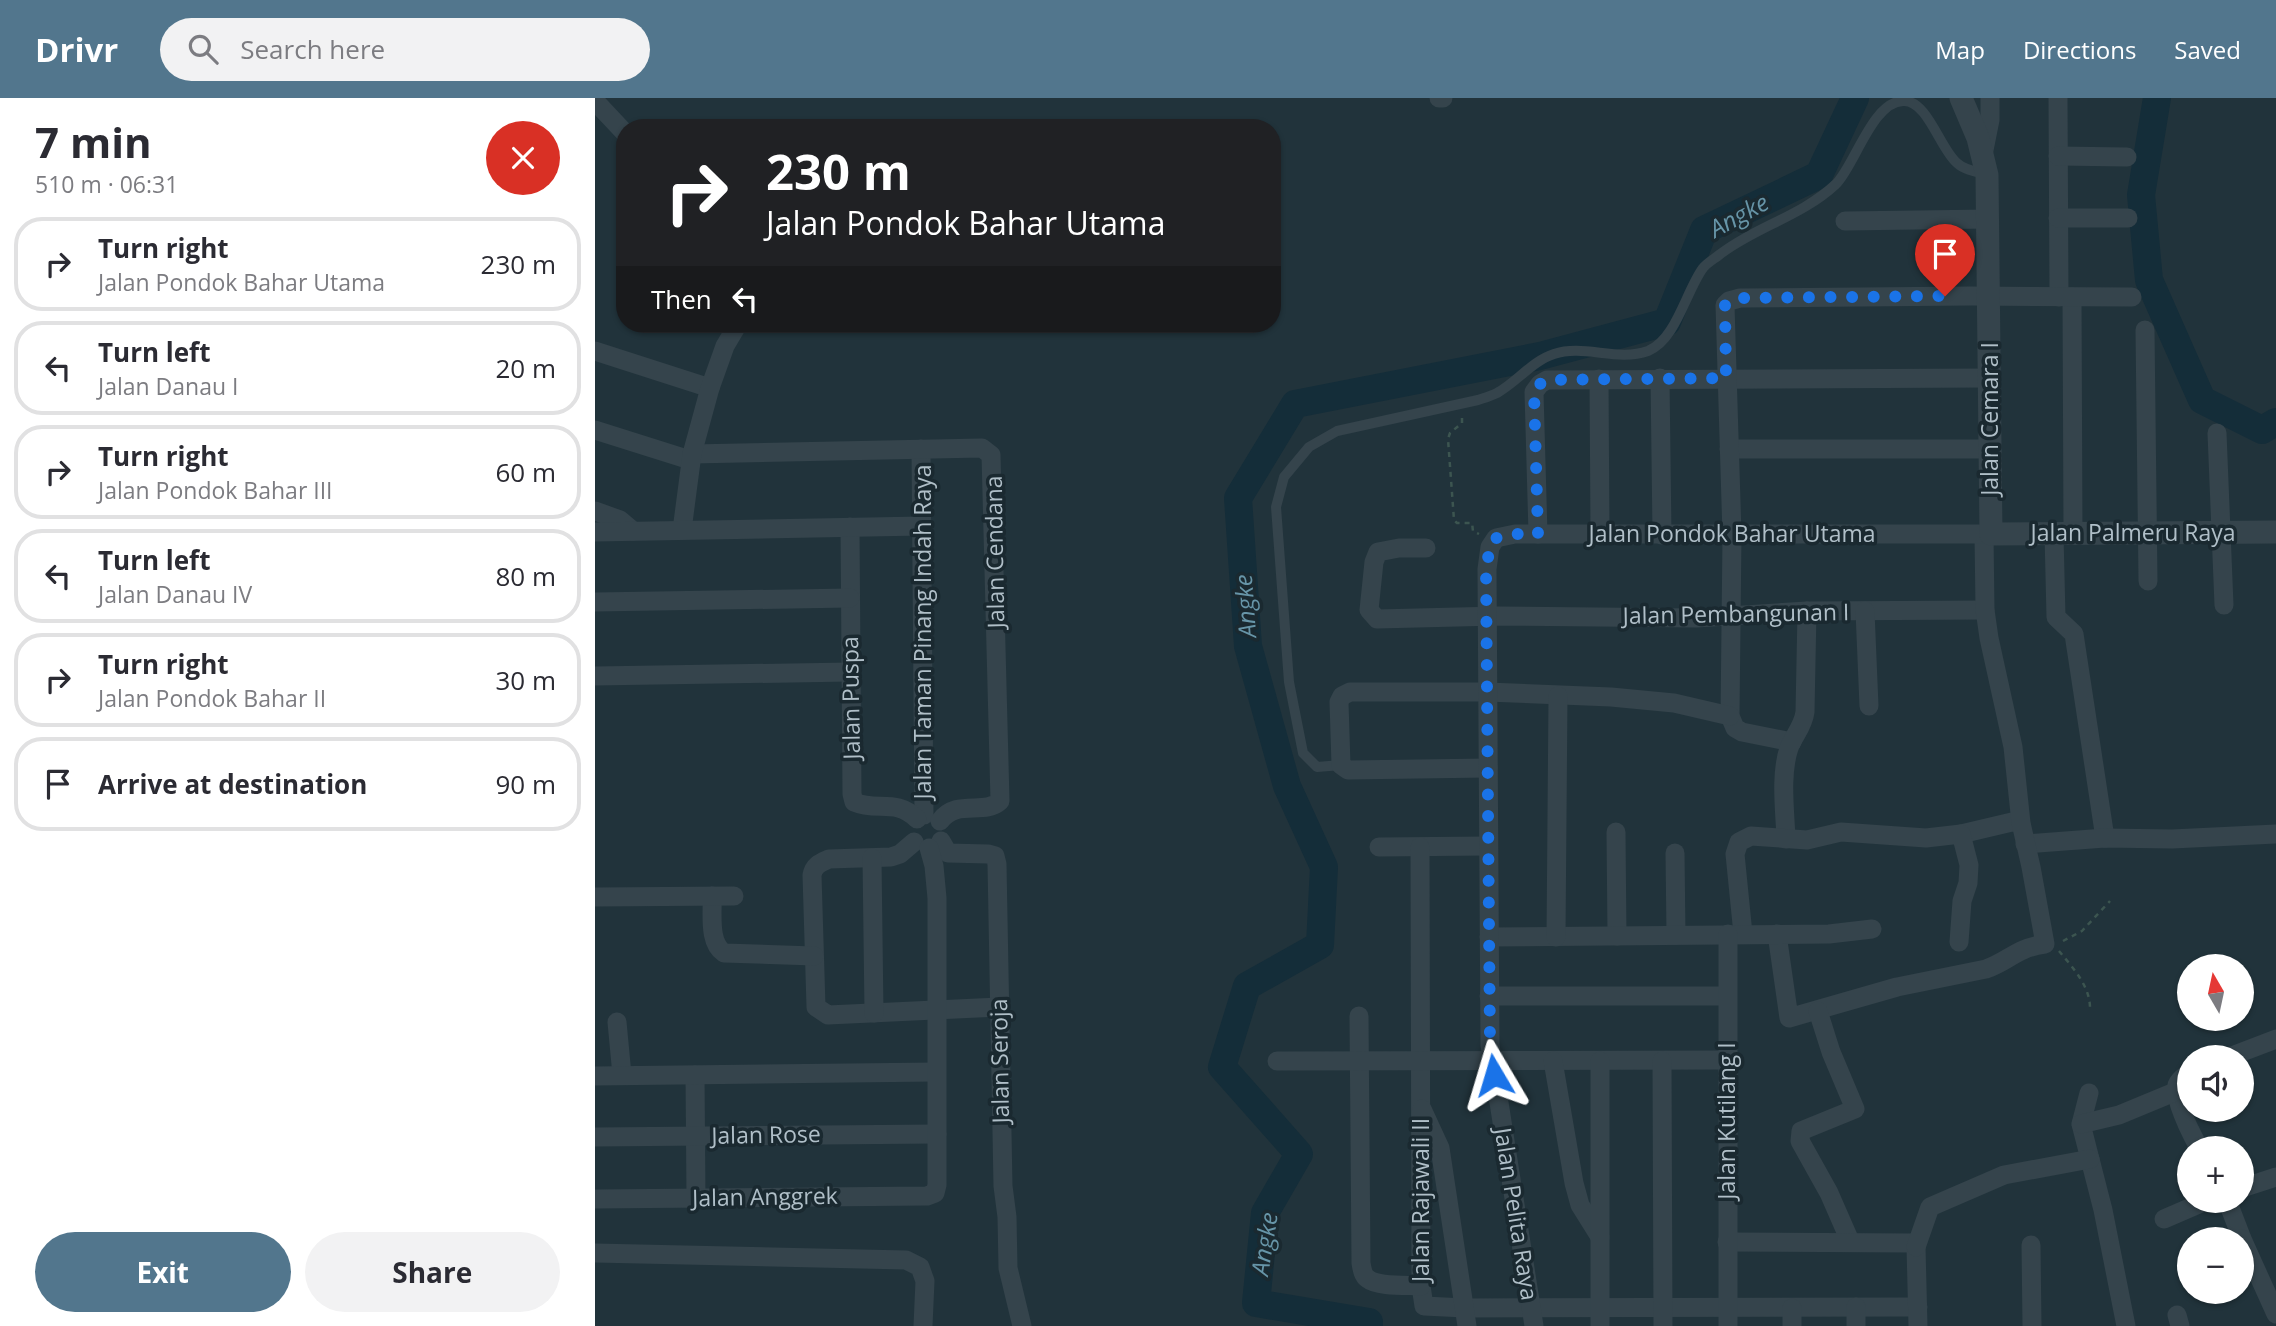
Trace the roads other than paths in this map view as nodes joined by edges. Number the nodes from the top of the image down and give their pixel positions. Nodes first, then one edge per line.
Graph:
1 (1961, 98) edge
2 (1990, 98) edge
3 (2057, 98) edge
4 (595, 101) edge
5 (616, 123) edge
6 (2058, 156) junction
7 (2127, 157) dead end
8 (1985, 165) junction
9 (2058, 218) junction
10 (2128, 218) dead end
11 (1989, 219) junction
12 (1845, 221) dead end
13 (1989, 296) junction
14 (2065, 297) junction
15 (2132, 297) dead end
16 (2145, 330) dead end
17 (733, 333) edge
18 (595, 351) edge
19 (1660, 378) junction
20 (1726, 378) junction
21 (1990, 378) junction
22 (1599, 379) junction
23 (710, 388) junction
24 (595, 430) edge
25 (2217, 433) dead end
26 (921, 449) junction
27 (1729, 449) junction
28 (1990, 449) junction
29 (691, 457) junction
30 (595, 511) edge
31 (922, 526) junction
32 (850, 527) junction
33 (682, 530) junction
34 (633, 531) junction
35 (595, 532) edge
36 (2221, 532) junction
37 (2276, 532) edge
38 (2064, 533) junction
39 (2148, 533) junction
40 (1538, 534) junction
41 (1601, 534) junction
42 (1987, 534) junction
43 (1663, 535) junction
44 (1732, 535) junction
45 (1426, 548) dead end
46 (1487, 558) joint
47 (2148, 581) dead end
48 (850, 598) junction
49 (595, 602) edge
50 (2224, 605) dead end
51 (1985, 610) junction
52 (1807, 611) junction
53 (1865, 611) junction
54 (1732, 615) junction
55 (1487, 617) junction
56 (850, 672) junction
57 (595, 676) edge
58 (1487, 692) junction
59 (1558, 695) junction
60 (1869, 706) dead end
61 (1730, 716) junction
62 (1793, 742) junction
63 (1341, 765) junction
64 (1488, 768) junction
65 (2021, 823) junction
66 (927, 831) junction
67 (1616, 832) dead end
68 (1961, 834) junction
69 (2276, 834) edge
70 (2105, 838) junction
71 (1786, 839) junction
72 (2025, 844) junction
73 (1488, 846) junction
74 (1379, 847) dead end
75 (1420, 848) junction
76 (1675, 853) dead end
77 (872, 858) junction
78 (595, 897) edge
79 (712, 897) junction
80 (734, 897) dead end
81 (1872, 929) dead end
82 (1735, 934) junction
83 (1777, 934) junction
84 (1676, 935) junction
85 (1617, 936) junction
86 (1489, 937) junction
87 (1556, 937) junction
88 (1959, 942) dead end
89 (814, 956) junction
90 (1489, 996) junction
91 (1727, 996) junction
92 (999, 1007) junction
93 (936, 1009) junction
94 (1818, 1011) junction
95 (874, 1013) junction
96 (1359, 1016) dead end
97 (617, 1022) dead end
98 (2276, 1039) edge
99 (2254, 1047) edge
100 (1727, 1060) junction
101 (1277, 1061) dead end
102 (1359, 1061) junction
103 (1420, 1061) junction
104 (1492, 1061) junction
105 (1553, 1061) junction
106 (1600, 1061) junction
107 (1663, 1061) junction
108 (936, 1072) junction
109 (622, 1075) junction
110 (695, 1075) junction
111 (595, 1076) edge
112 (2177, 1091) edge
113 (2089, 1093) dead end
114 (1420, 1105) junction
115 (2081, 1124) junction
116 (937, 1134) junction
117 (696, 1136) junction
118 (595, 1137) edge
119 (2090, 1159) junction
120 (2276, 1177) edge
121 (1600, 1179) junction
122 (1574, 1183) junction
123 (2254, 1184) edge
124 (935, 1193) joint
125 (697, 1198) junction
126 (595, 1199) edge
127 (2178, 1213) edge
128 (2164, 1219) dead end
129 (1600, 1237) junction
130 (1850, 1241) junction
131 (1727, 1242) junction
132 (2031, 1245) dead end
133 (1916, 1247) junction
134 (595, 1253) edge
135 (2254, 1265) edge
136 (1421, 1286) junction
137 (2276, 1314) edge
138 (1466, 1317) edge
139 (1533, 1317) edge
140 (1600, 1317) edge
141 (1663, 1317) edge
142 (1727, 1317) edge
143 (1792, 1317) edge
144 (1856, 1317) edge
145 (1918, 1317) edge
146 (923, 1326) edge
147 (1022, 1326) edge
148 (2032, 1326) edge
149 (2126, 1326) edge

1 - 8 street, Jalan Cemara I
2 - 8 street
3 - 6 street
4 - 5 street
6 - 7 street
6 - 9 street
8 - 11 street, Jalan Cemara I
8 - 63 lane
9 - 10 street
9 - 14 street
11 - 12 street
11 - 13 street, Jalan Cemara I
13 - 14 street
13 - 20 street
13 - 21 street, Jalan Cemara I
14 - 15 street
14 - 38 street
16 - 39 street
17 - 23 street
18 - 23 street
19 - 20 street
19 - 22 street
19 - 43 street
20 - 21 street
20 - 27 street
21 - 28 street, Jalan Cemara I
22 - 40 street
22 - 41 street
23 - 29 street
24 - 29 street, Jalan Cendana
25 - 36 street
26 - 29 street, Jalan Cendana
26 - 31 street, Jalan Taman Pinang Indah Raya
26 - 66 street, Jalan Cendana
27 - 28 street
27 - 44 street
28 - 42 street, Jalan Cemara I
29 - 33 street
30 - 34 street
31 - 32 street
31 - 66 street, Jalan Taman Pinang Indah Raya
32 - 33 street
32 - 48 street, Jalan Puspa
33 - 34 street
34 - 35 street
36 - 37 street, Jalan Palmeru Raya
36 - 39 street, Jalan Palmeru Raya
36 - 50 street
38 - 39 street, Jalan Palmeru Raya
38 - 42 street, Jalan Palmeru Raya
38 - 70 street
39 - 47 street
40 - 41 street, Jalan Pondok Bahar Utama
40 - 46 street, Jalan Pondok Bahar Utama
41 - 43 street, Jalan Pondok Bahar Utama
42 - 44 street, Jalan Pondok Bahar Utama
42 - 51 street, Jalan Cemara I
43 - 44 street, Jalan Pondok Bahar Utama
44 - 54 street
45 - 55 street, Jalan Pembangunan I
46 - 55 street, Jalan Pelita Raya
48 - 49 street
48 - 56 street, Jalan Puspa
51 - 53 street, Jalan Pembangunan I
51 - 65 street, Jalan Cemara I
52 - 53 street, Jalan Pembangunan I
52 - 54 street, Jalan Pembangunan I
52 - 62 street
53 - 60 street
54 - 55 street, Jalan Pembangunan I
54 - 61 street
55 - 58 street, Jalan Pelita Raya
56 - 57 street
56 - 66 street, Jalan Puspa
58 - 59 street
58 - 63 street
58 - 64 street, Jalan Pelita Raya
59 - 61 street
59 - 87 street
61 - 62 street
62 - 71 street
63 - 64 street
64 - 73 street, Jalan Pelita Raya
65 - 68 street
65 - 72 street, Jalan Cemara I
66 - 77 street
66 - 92 street, Jalan Seroja
66 - 93 street, Jalan Taman Pinang Indah Raya
67 - 85 street
68 - 71 street
68 - 88 street
69 - 70 street
70 - 72 street
71 - 82 street, Jalan Kutilang I
72 - 94 street, Jalan Cemara I
73 - 75 street
73 - 86 street, Jalan Pelita Raya
74 - 75 street
75 - 103 street, Jalan Rajawali II
76 - 84 street
77 - 89 street
77 - 95 street
78 - 79 street
79 - 80 street
79 - 89 street
81 - 83 street
82 - 83 street
82 - 84 street
82 - 91 street, Jalan Kutilang I
83 - 94 street
84 - 85 street
85 - 87 street
86 - 87 street
86 - 90 street, Jalan Pelita Raya
89 - 95 street
90 - 91 street
90 - 104 street, Jalan Pelita Raya
91 - 100 street, Jalan Kutilang I
92 - 93 street
92 - 147 street, Jalan Seroja
93 - 95 street
93 - 108 street, Jalan Taman Pinang Indah Raya
94 - 130 street
96 - 102 street
97 - 109 street
98 - 99 street
100 - 107 street
100 - 131 street, Jalan Kutilang I
101 - 102 street
102 - 103 street
102 - 136 street
103 - 104 street
103 - 114 street, Jalan Rajawali II
104 - 105 street
104 - 139 street, Jalan Pelita Raya
105 - 106 street
105 - 122 street
106 - 107 street
106 - 121 street
107 - 141 street
108 - 110 street
108 - 116 street, Jalan Taman Pinang Indah Raya
109 - 110 street
109 - 111 street
110 - 117 street
112 - 115 street
113 - 115 street
114 - 136 street, Jalan Rajawali II
114 - 138 street
115 - 119 street
116 - 117 street, Jalan Rose
116 - 124 street, Jalan Taman Pinang Indah Raya
117 - 118 street, Jalan Rose
117 - 125 street
119 - 133 street
119 - 149 street
120 - 123 street
121 - 122 street
121 - 129 street
122 - 129 street
124 - 125 street, Jalan Anggrek
125 - 126 street, Jalan Anggrek
127 - 128 street
129 - 140 street
130 - 131 street
130 - 133 street
131 - 142 street, Jalan Kutilang I
132 - 148 street
133 - 145 street
134 - 146 street
135 - 137 street
136 - 138 street, Jalan Rajawali II
138 - 139 street, Jalan Rajawali II
139 - 140 street, Jalan Rajawali II
140 - 141 street, Jalan Rajawali II
141 - 142 street, Jalan Rajawali II
142 - 143 street, Jalan Rajawali II
143 - 144 street, Jalan Rajawali II
144 - 145 street, Jalan Rajawali II

